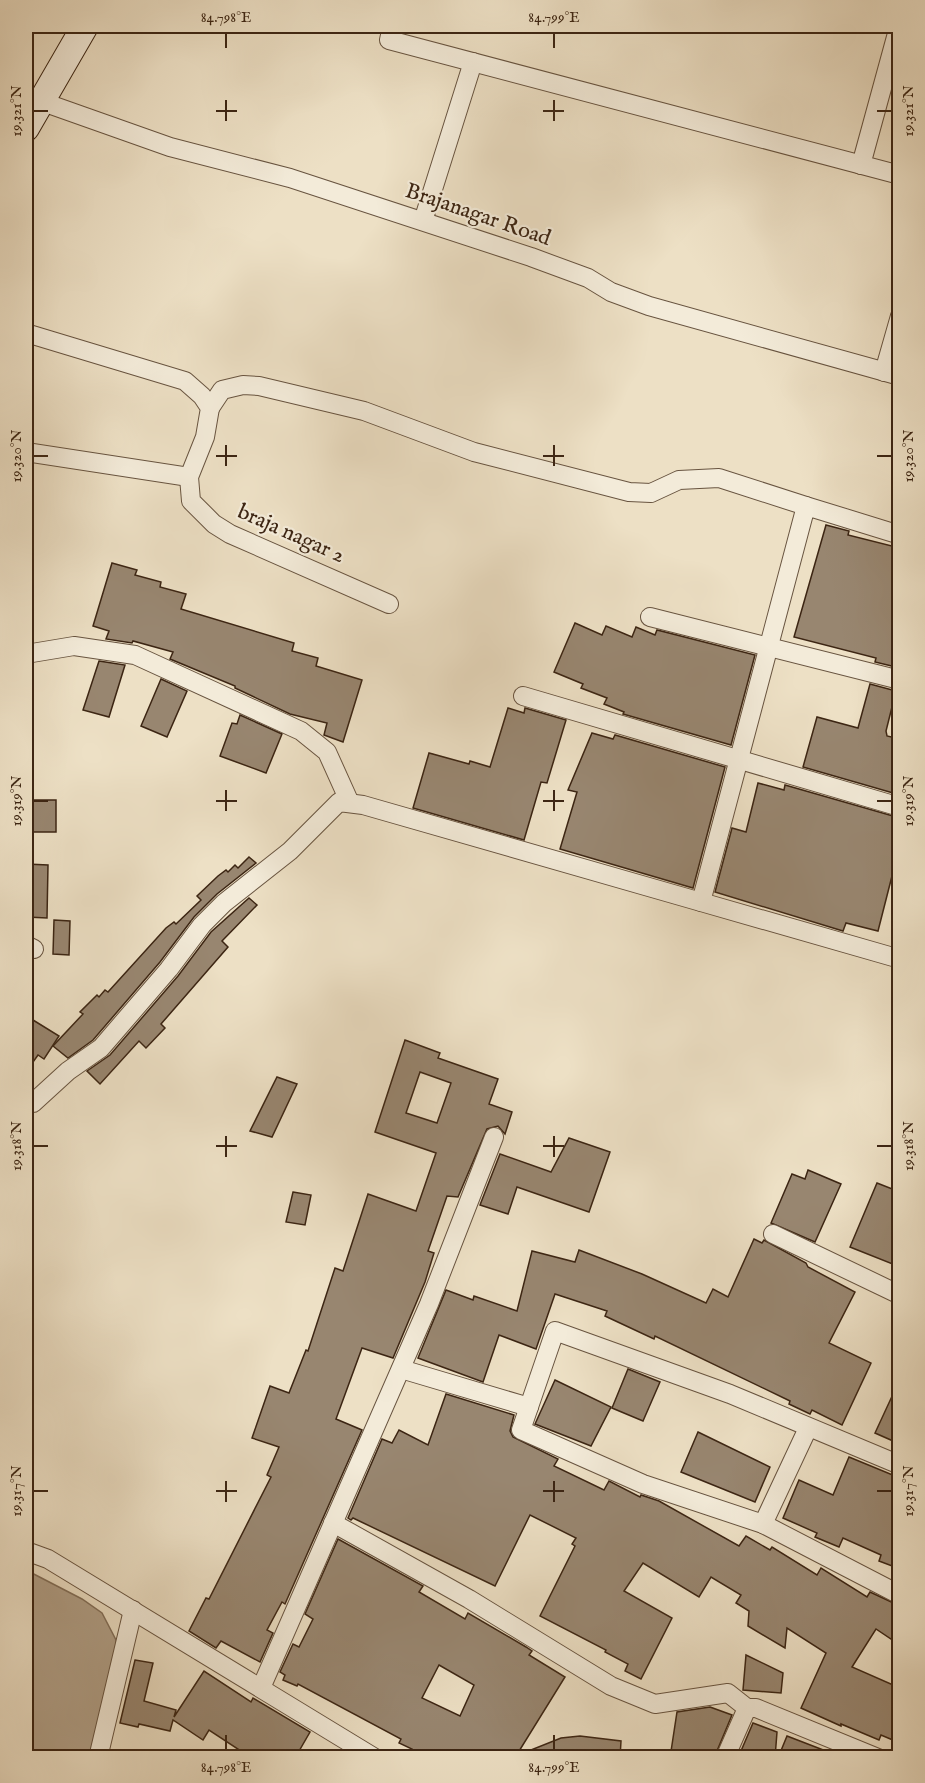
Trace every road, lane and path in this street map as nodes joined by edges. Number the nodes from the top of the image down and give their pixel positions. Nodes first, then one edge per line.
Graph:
1 (85, 26) edge
2 (393, 26) edge
3 (899, 26) edge
4 (473, 63) junction
5 (40, 101) junction
6 (26, 128) edge
7 (861, 165) junction
8 (900, 175) edge
9 (423, 221) junction
10 (900, 316) edge
11 (26, 333) edge
12 (892, 374) edge
13 (210, 408) junction
14 (26, 452) edge
15 (189, 477) junction
16 (806, 506) junction
17 (900, 535) edge
18 (389, 604) dead end
19 (650, 617) dead end
20 (768, 647) junction
21 (26, 654) edge
22 (900, 680) edge
23 (523, 696) dead end
24 (738, 761) junction
25 (350, 803) junction
26 (900, 807) edge
27 (701, 902) junction
28 (900, 959) edge
29 (26, 1103) edge
30 (494, 1137) dead end
31 (773, 1234) dead end
32 (900, 1295) edge
33 (401, 1369) junction
34 (529, 1407) junction
35 (807, 1428) junction
36 (900, 1465) edge
37 (333, 1523) junction
38 (763, 1524) junction
39 (26, 1551) edge
40 (900, 1595) edge
41 (133, 1610) junction
42 (261, 1688) junction
43 (747, 1708) junction
44 (98, 1758) edge
45 (375, 1758) edge
46 (725, 1758) edge
47 (878, 1758) edge

1 - 5 street
2 - 4 street
3 - 7 street
4 - 7 street
4 - 9 street
5 - 6 street
5 - 9 street, Brajanagar Road
7 - 8 street
9 - 12 street, Brajanagar Road
10 - 12 street
11 - 13 street
13 - 15 street
13 - 16 street
14 - 15 street
15 - 18 street, braja nagar 2
16 - 17 street
16 - 20 street
19 - 20 street
20 - 22 street
20 - 24 street
21 - 25 street
23 - 24 street
24 - 26 street
24 - 27 street
25 - 27 street
25 - 29 street
27 - 28 street
30 - 33 street
31 - 32 street
33 - 34 street
33 - 37 street
34 - 35 street
34 - 38 street
35 - 36 street
35 - 38 street
37 - 42 street
37 - 43 street
38 - 40 street
39 - 41 street
41 - 42 street
41 - 44 street
42 - 45 street
43 - 46 street
43 - 47 street

